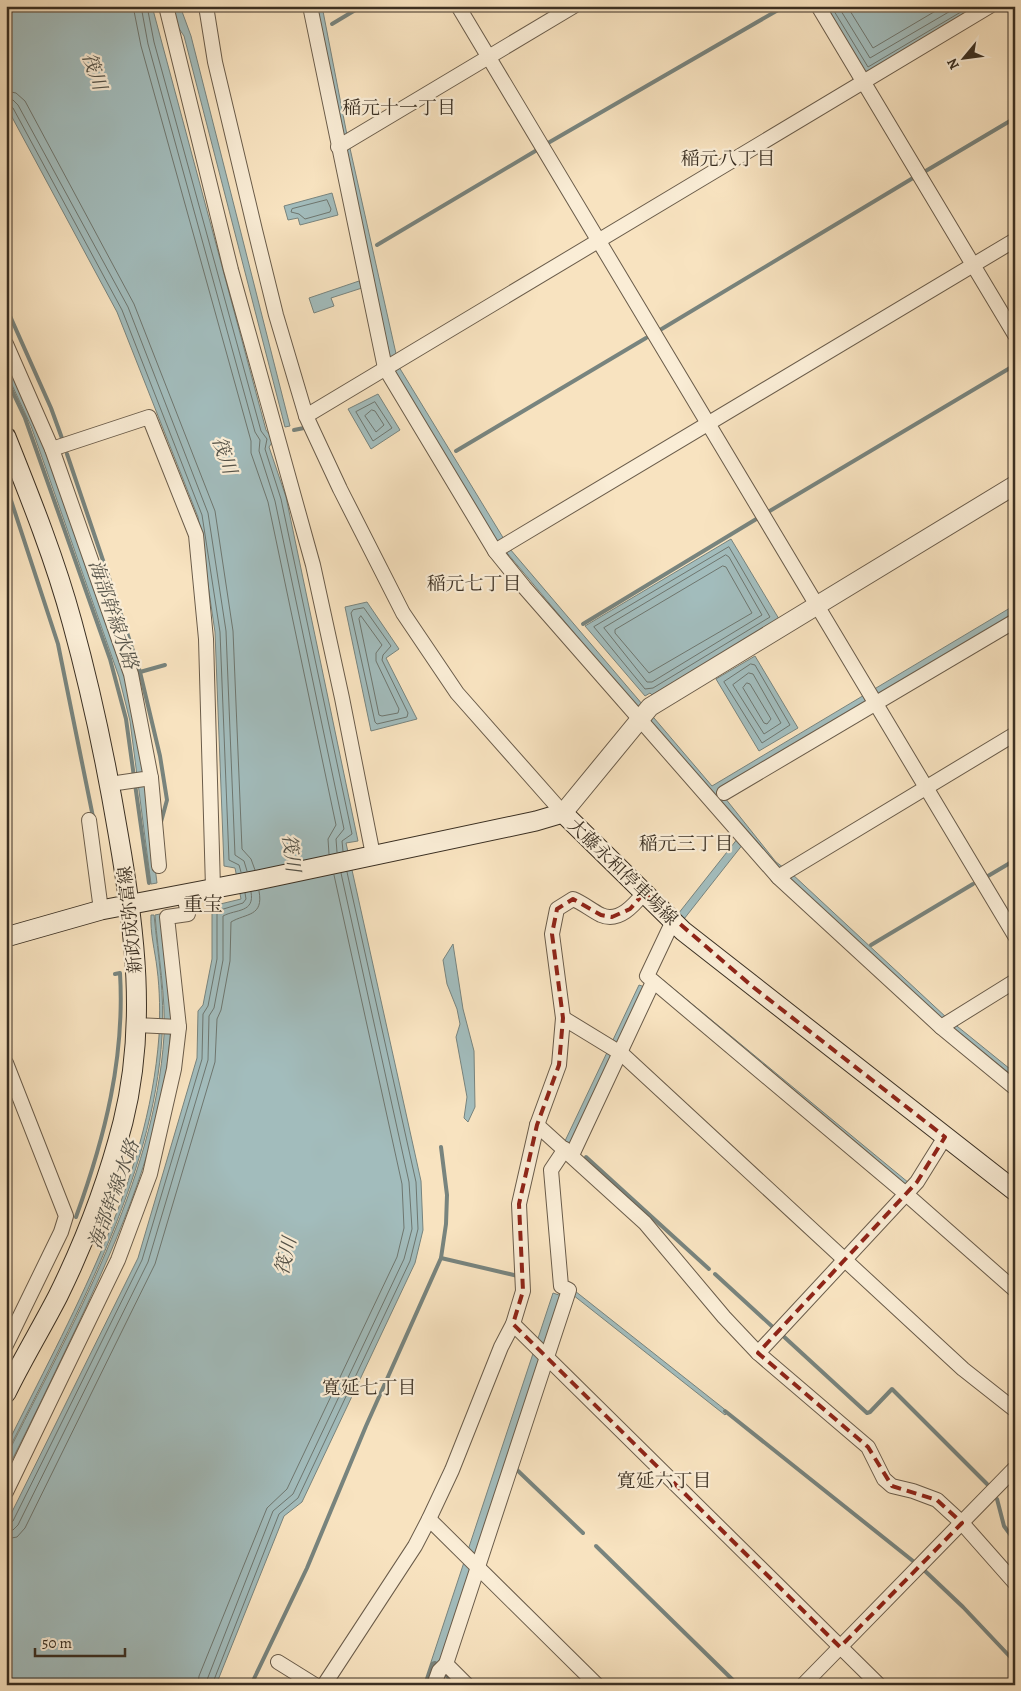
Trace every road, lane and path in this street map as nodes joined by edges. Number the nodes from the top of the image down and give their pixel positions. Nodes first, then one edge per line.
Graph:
1 (166, 6) edge
2 (206, 6) edge
3 (310, 6) edge
4 (458, 6) edge
5 (574, 6) edge
6 (818, 6) edge
7 (990, 6) edge
8 (488, 58) junction
9 (864, 81) junction
10 (343, 144) junction
11 (599, 240) junction
12 (1015, 240) edge
13 (973, 266) junction
14 (1015, 335) edge
15 (6, 344) edge
16 (391, 364) junction
17 (306, 416) junction
18 (707, 424) junction
19 (6, 437) edge
20 (52, 449) junction
21 (1015, 485) edge
22 (500, 547) junction
23 (816, 605) junction
24 (1015, 620) edge
25 (873, 699) junction
26 (643, 715) junction
27 (1015, 734) edge
28 (148, 779) junction
29 (110, 784) junction
30 (926, 787) junction
31 (724, 793) dead end
32 (563, 814) junction
33 (89, 820) dead end
34 (373, 855) junction
35 (159, 866) dead end
36 (783, 874) junction
37 (213, 888) junction
38 (644, 893) junction
39 (184, 895) junction
40 (131, 906) junction
41 (101, 910) junction
42 (673, 921) junction
43 (1015, 936) edge
44 (6, 937) edge
45 (1015, 981) edge
46 (653, 982) junction
47 (563, 1018) junction
48 (946, 1024) junction
49 (142, 1026) junction
50 (176, 1027) junction
51 (615, 1049) junction
52 (6, 1063) edge
53 (1015, 1088) edge
54 (537, 1125) junction
55 (945, 1137) junction
56 (569, 1152) junction
57 (1015, 1191) edge
58 (906, 1194) junction
59 (845, 1260) junction
60 (1015, 1290) edge
61 (513, 1324) junction
62 (6, 1345) edge
63 (542, 1353) junction
64 (758, 1353) junction
65 (6, 1393) edge
66 (1015, 1410) edge
67 (1015, 1468) edge
68 (6, 1492) edge
69 (428, 1519) junction
70 (962, 1523) junction
71 (472, 1562) junction
72 (1015, 1583) edge
73 (840, 1647) junction
74 (278, 1662) dead end
75 (446, 1664) junction
76 (315, 1685) edge
77 (324, 1685) edge
78 (434, 1685) edge
79 (467, 1685) edge
80 (597, 1685) edge
81 (803, 1685) edge
82 (879, 1685) edge

1 - 34 street
2 - 17 street
3 - 10 street
4 - 8 street
5 - 8 street
6 - 9 street
7 - 9 street
8 - 10 street
8 - 11 street
9 - 11 street
9 - 13 street
10 - 16 street
11 - 16 street
11 - 18 street
12 - 13 street
13 - 14 street
13 - 18 street
15 - 20 street
16 - 17 street
16 - 22 street
17 - 32 street
18 - 22 street
18 - 23 street
19 - 29 main road, 新政成弥富線
20 - 28 street
20 - 37 street
21 - 23 street
22 - 26 street
23 - 25 street
23 - 26 street
24 - 25 street
25 - 30 street
25 - 31 street
26 - 32 street
26 - 36 street
27 - 30 street
28 - 29 street
28 - 35 street
29 - 40 main road, 新政成弥富線
30 - 36 street
30 - 43 street
32 - 34 main road, 大藤永和停車場線
32 - 38 main road, 大藤永和停車場線
33 - 41 street
34 - 37 main road, 大藤永和停車場線
36 - 48 street
37 - 39 main road, 大藤永和停車場線
38 - 42 main road, 大藤永和停車場線
38 - 47 street
39 - 40 main road, 大藤永和停車場線
39 - 50 street
40 - 41 main road, 大藤永和停車場線
40 - 49 main road, 新政成弥富線
41 - 44 main road, 大藤永和停車場線
42 - 46 street
42 - 55 main road, 大藤永和停車場線
45 - 48 street
46 - 51 street
46 - 58 street
47 - 51 street
47 - 54 street
48 - 53 street
49 - 50 street
49 - 65 main road, 新政成弥富線
50 - 68 street
51 - 56 street
51 - 59 street
52 - 62 street
54 - 56 street
54 - 61 street
55 - 57 main road, 大藤永和停車場線
55 - 58 street
56 - 63 street
56 - 64 street
58 - 59 street
58 - 60 street
59 - 64 street
59 - 66 street
61 - 63 street
61 - 69 street
63 - 71 street
63 - 73 street
64 - 70 street
67 - 70 street
69 - 71 street
69 - 77 street
70 - 72 street
70 - 73 street
71 - 75 street
71 - 80 street
73 - 81 street
73 - 82 street
74 - 76 street
75 - 78 street
75 - 79 street

